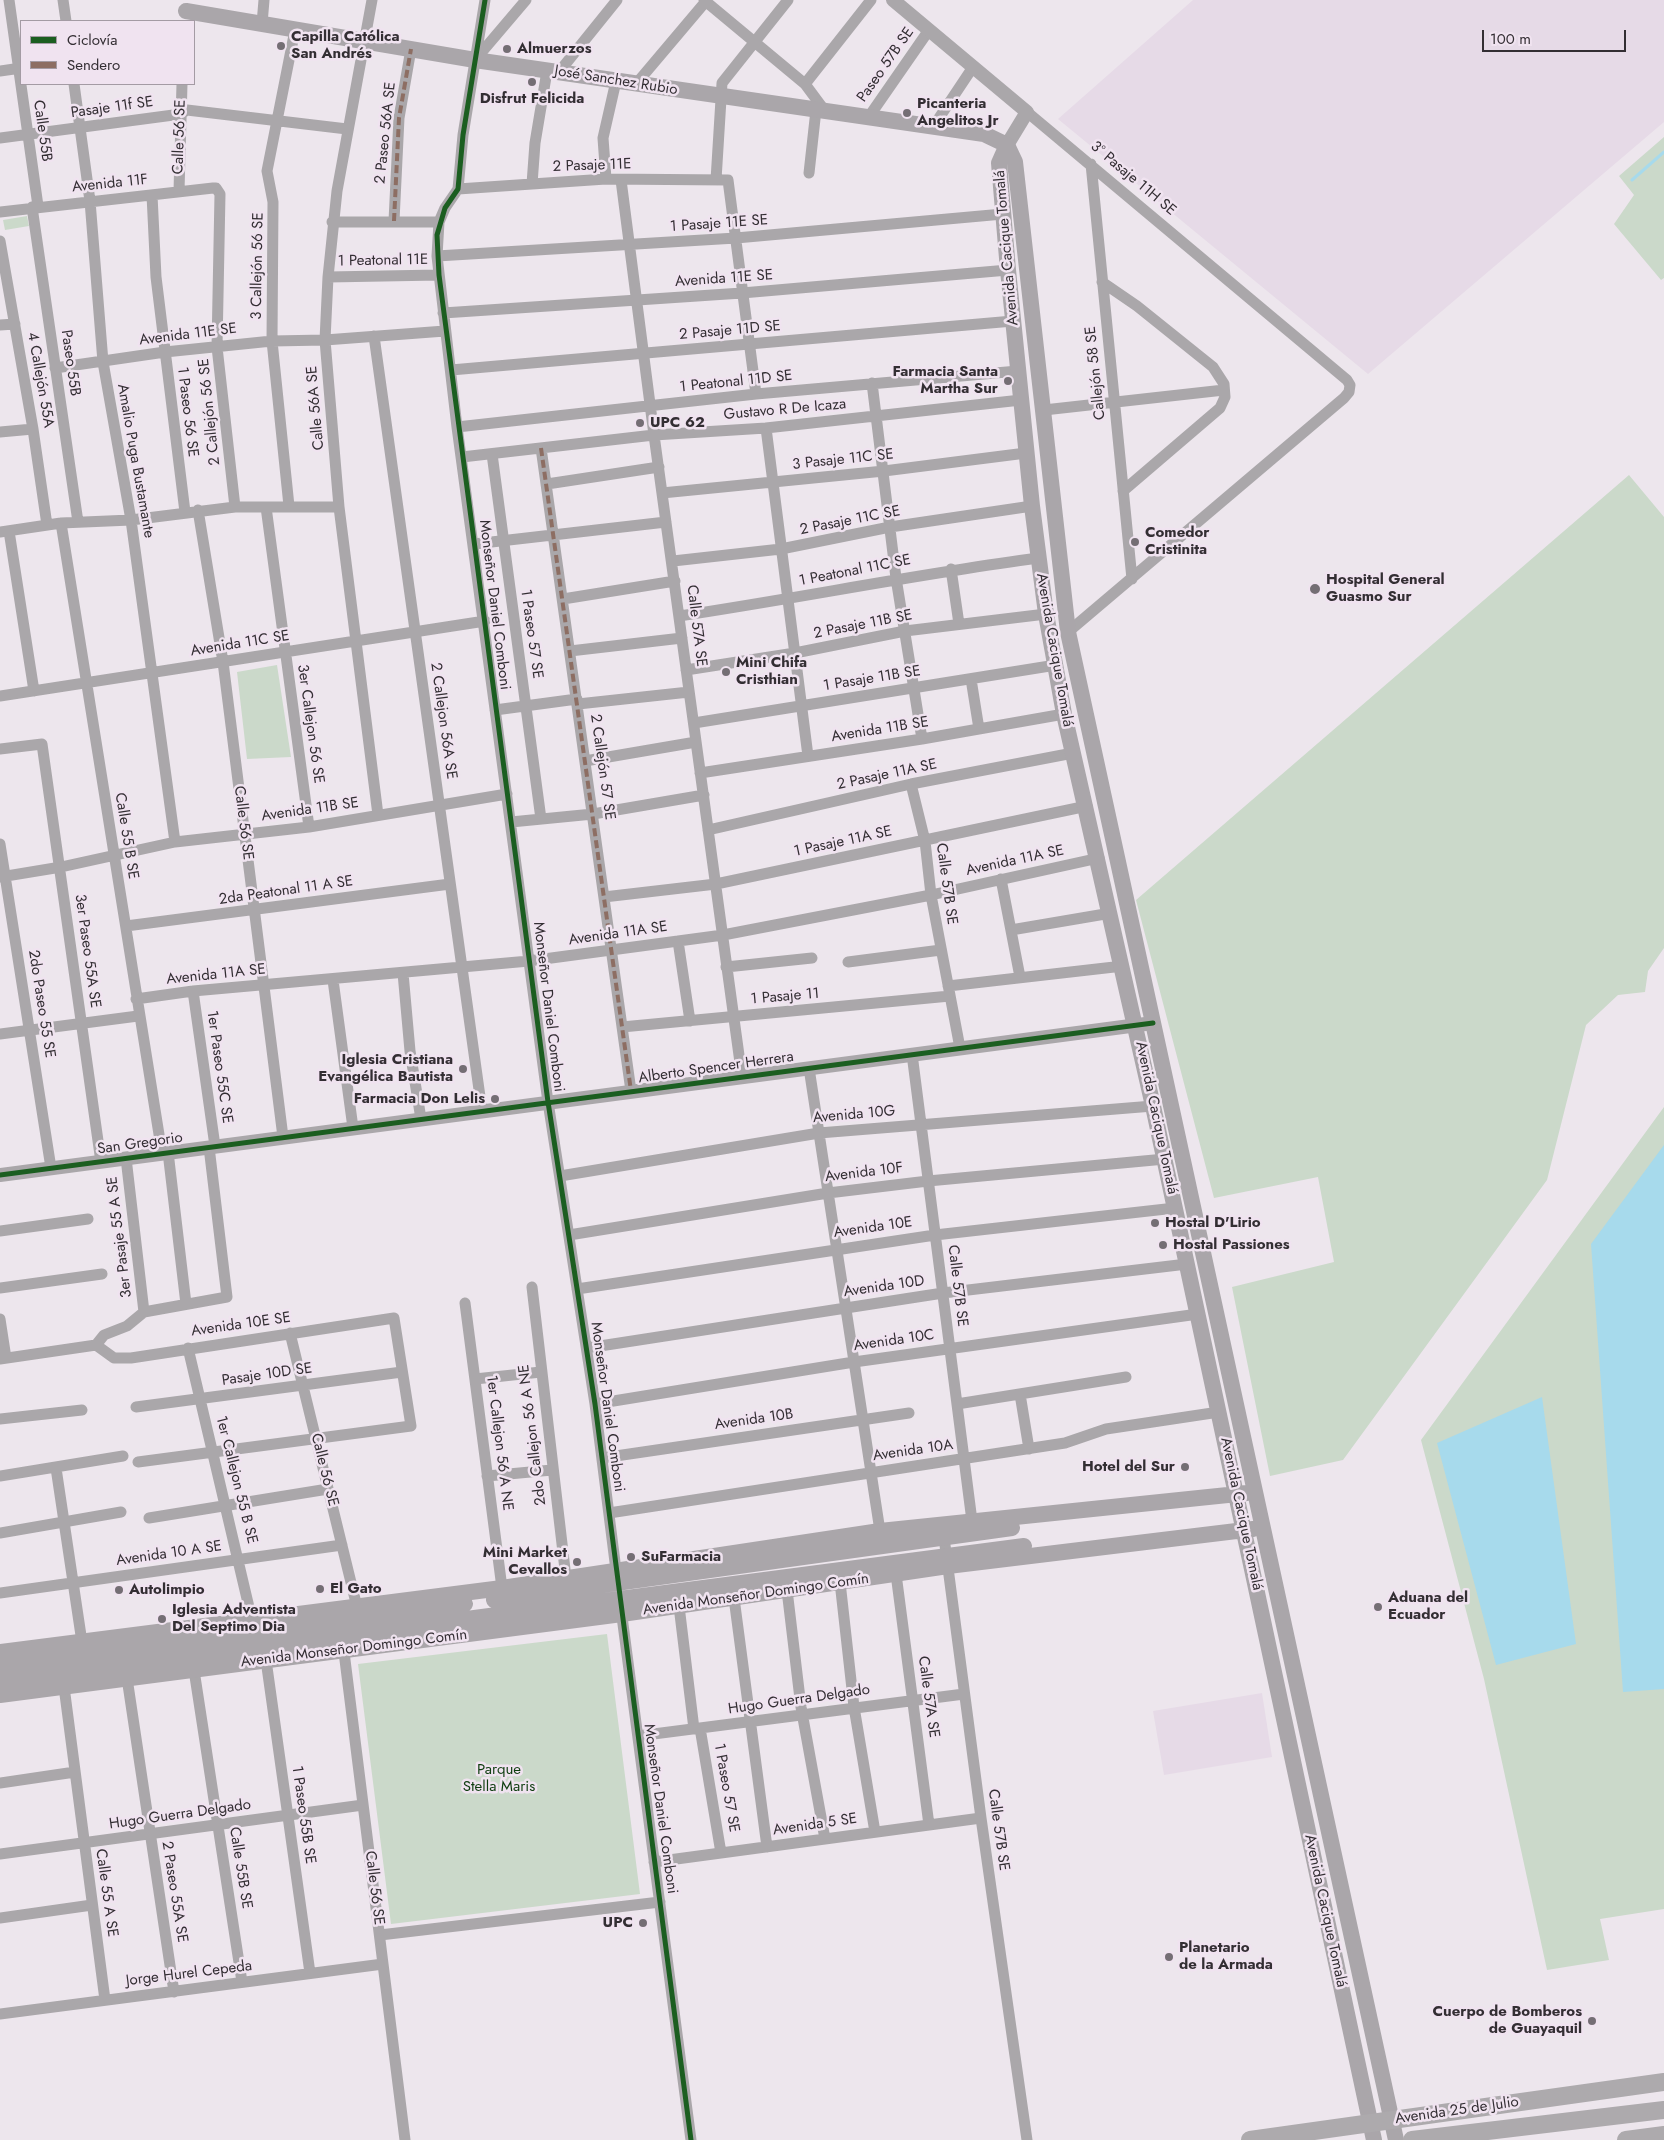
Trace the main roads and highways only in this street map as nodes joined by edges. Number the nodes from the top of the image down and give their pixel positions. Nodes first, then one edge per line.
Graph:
1 (186, 8) edge
2 (1007, 145) junction
3 (1254, 1492) junction
4 (1236, 1494) junction
5 (1263, 1527) junction
6 (943, 1530) junction
7 (1244, 1530) junction
8 (948, 1560) junction
9 (618, 1584) junction
10 (343, 1642) junction
11 (83, 1649) junction
12 (0, 1652) edge
13 (0, 1667) edge
14 (63, 1679) junction
15 (0, 1680) edge
16 (0, 1695) edge
17 (1664, 2082) edge
18 (1664, 2110) edge
19 (1393, 2121) junction
20 (1372, 2132) edge
21 (1664, 2135) edge
22 (1250, 2140) edge
23 (1396, 2140) edge
24 (1412, 2140) edge
25 (1626, 2140) edge

1 - 2 main road, José Sanchez Rubio
2 - 3 main road, Avenida Cacique Tomalá
2 - 4 main road, Avenida Cacique Tomalá
3 - 4 main road, Avenida Monseñor Domingo Comín
3 - 5 main road, Avenida Cacique Tomalá
4 - 6 main road, Avenida Monseñor Domingo Comín
4 - 6 main road, Avenida Monseñor Domingo Comín
4 - 7 main road, Avenida Cacique Tomalá
5 - 7 main road, Avenida Monseñor Domingo Comín
5 - 19 main road, Avenida Cacique Tomalá
6 - 9 main road, Avenida Monseñor Domingo Comín
6 - 9 main road, Avenida Monseñor Domingo Comín
7 - 8 main road, Avenida Monseñor Domingo Comín
7 - 20 main road, Avenida Cacique Tomalá
8 - 9 main road, Avenida Monseñor Domingo Comín
8 - 10 main road, Avenida Monseñor Domingo Comín
9 - 10 main road, Avenida Monseñor Domingo Comín
9 - 11 main road, Avenida Monseñor Domingo Comín
9 - 11 main road, Avenida Monseñor Domingo Comín
10 - 14 main road, Avenida Monseñor Domingo Comín
10 - 14 main road, Avenida Monseñor Domingo Comín
11 - 12 main road, Avenida Monseñor Domingo Comín
11 - 13 main road, Avenida Monseñor Domingo Comín
14 - 15 main road, Avenida Monseñor Domingo Comín
14 - 16 main road, Avenida Monseñor Domingo Comín
17 - 19 main road, Avenida 25 de Julio
18 - 24 main road, Avenida 25 de Julio
19 - 20 main road, Avenida 25 de Julio
19 - 23 main road, Avenida Cacique Tomalá
20 - 22 main road, Avenida 25 de Julio
21 - 25 main road

